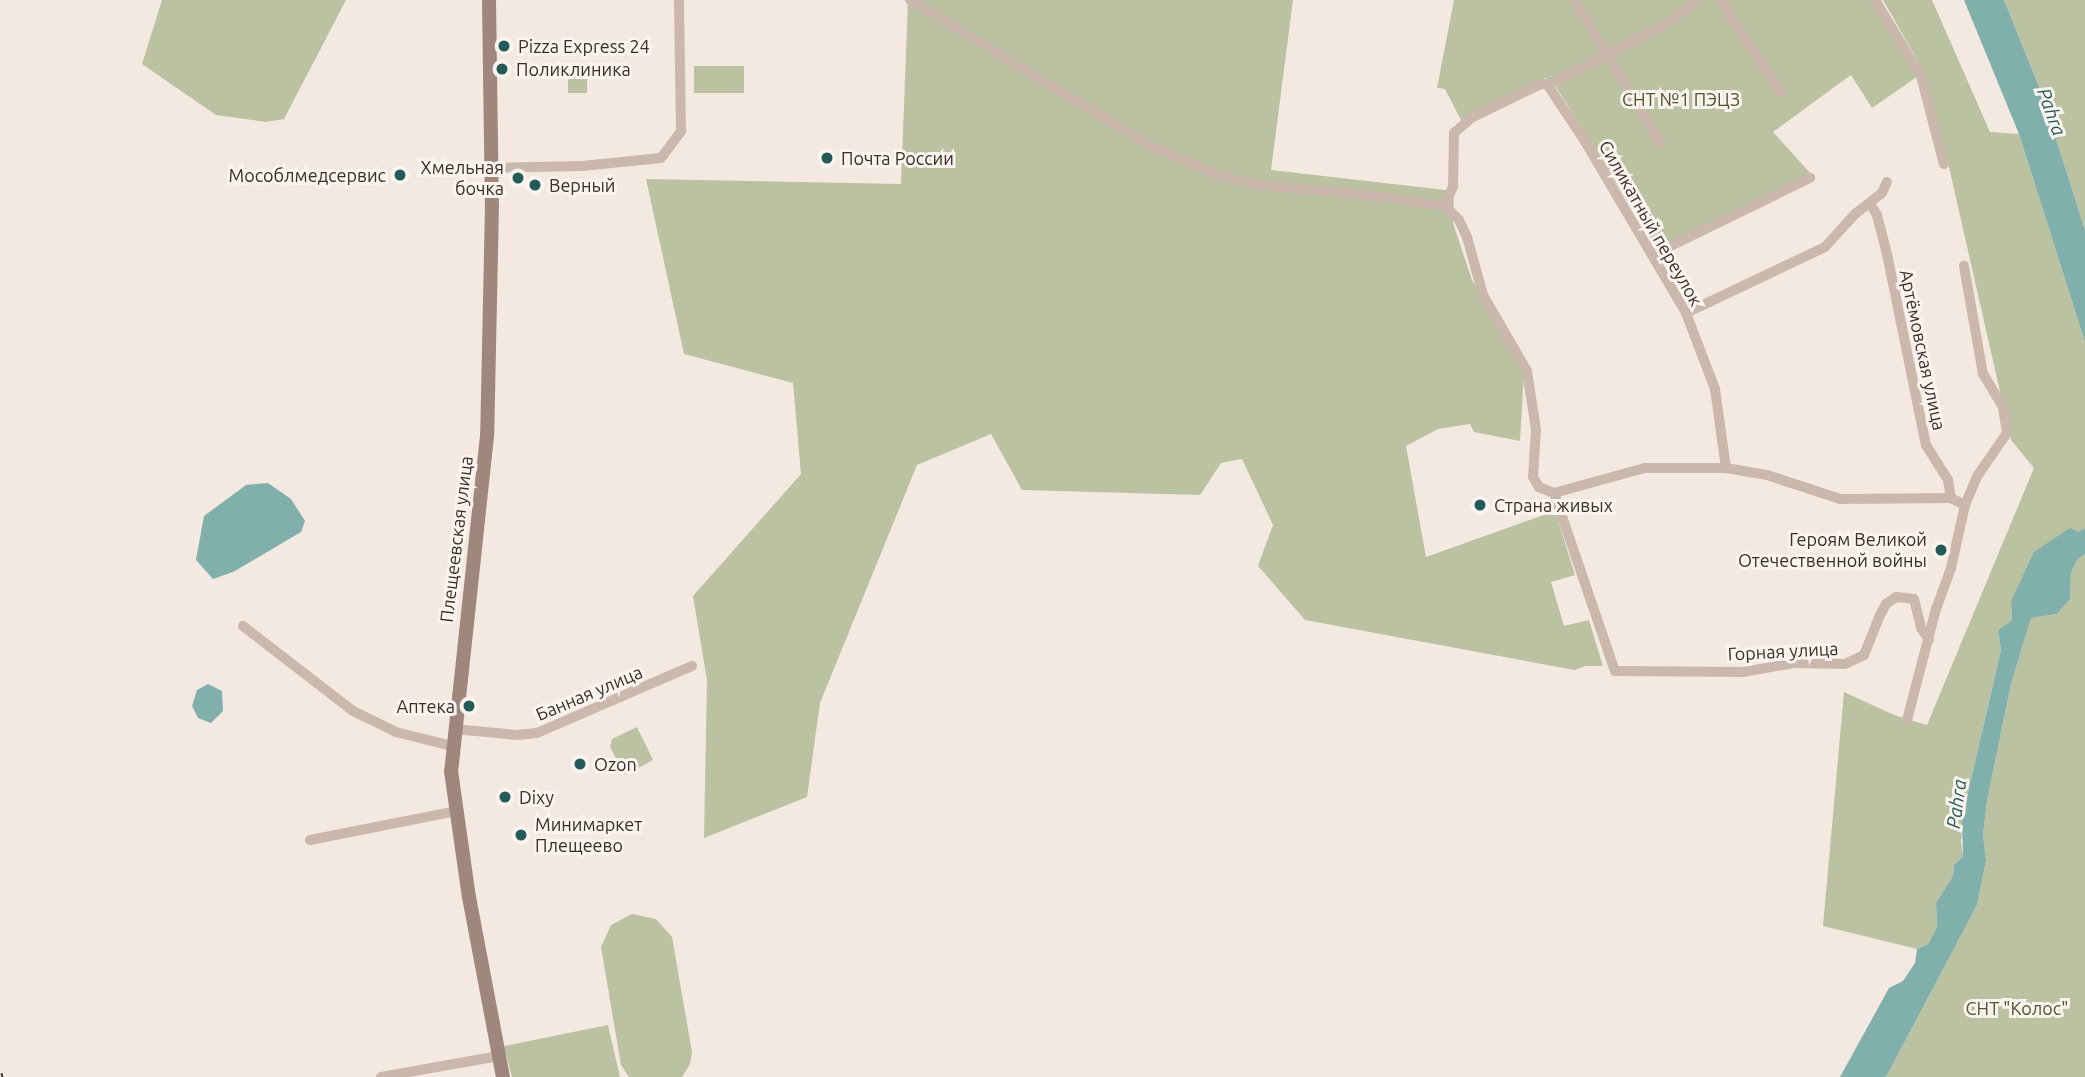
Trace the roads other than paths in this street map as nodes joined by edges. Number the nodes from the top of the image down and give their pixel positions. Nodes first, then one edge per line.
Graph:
1 (489, 0) edge
2 (679, 0) edge
3 (910, 0) edge
4 (1574, 0) edge
5 (1698, 0) edge
6 (1720, 0) edge
7 (1875, 0) edge
8 (1607, 53) junction
9 (1547, 84) junction
10 (1781, 92) dead end
11 (1661, 144) dead end
12 (1944, 164) dead end
13 (491, 168) junction
14 (1810, 178) dead end
15 (1888, 182) dead end
16 (1871, 205) junction
17 (1445, 206) junction
18 (1651, 256) junction
19 (1964, 266) dead end
20 (1686, 313) junction
21 (1726, 468) junction
22 (1554, 493) junction
23 (1951, 498) junction
24 (1965, 505) junction
25 (243, 626) dead end
26 (1929, 639) junction
27 (692, 666) dead end
28 (1907, 720) dead end
29 (454, 729) junction
30 (453, 746) junction
31 (456, 811) junction
32 (310, 840) dead end
33 (499, 1056) junction
34 (382, 1077) edge
35 (503, 1077) edge

1 - 13 street, Плещеевская улица
2 - 13 street
3 - 17 street
4 - 8 street
5 - 8 street
6 - 10 street
7 - 12 street
8 - 9 street
8 - 11 street
9 - 17 street
9 - 18 street, Силикатный переулок
13 - 29 street, Плещеевская улица
14 - 18 street
15 - 16 street
16 - 20 street
16 - 23 street, Артёмовская улица
17 - 22 street
18 - 20 street, Силикатный переулок
19 - 24 street
20 - 21 street, Силикатный переулок
21 - 22 street
21 - 23 street
22 - 26 street, Горная улица
23 - 24 street
24 - 26 street
25 - 30 street
26 - 28 street
27 - 29 street, Банная улица
29 - 30 street, Плещеевская улица
30 - 31 street, Плещеевская улица
31 - 32 street
31 - 33 street, Плещеевская улица
33 - 34 street
33 - 35 street, Плещеевская улица

